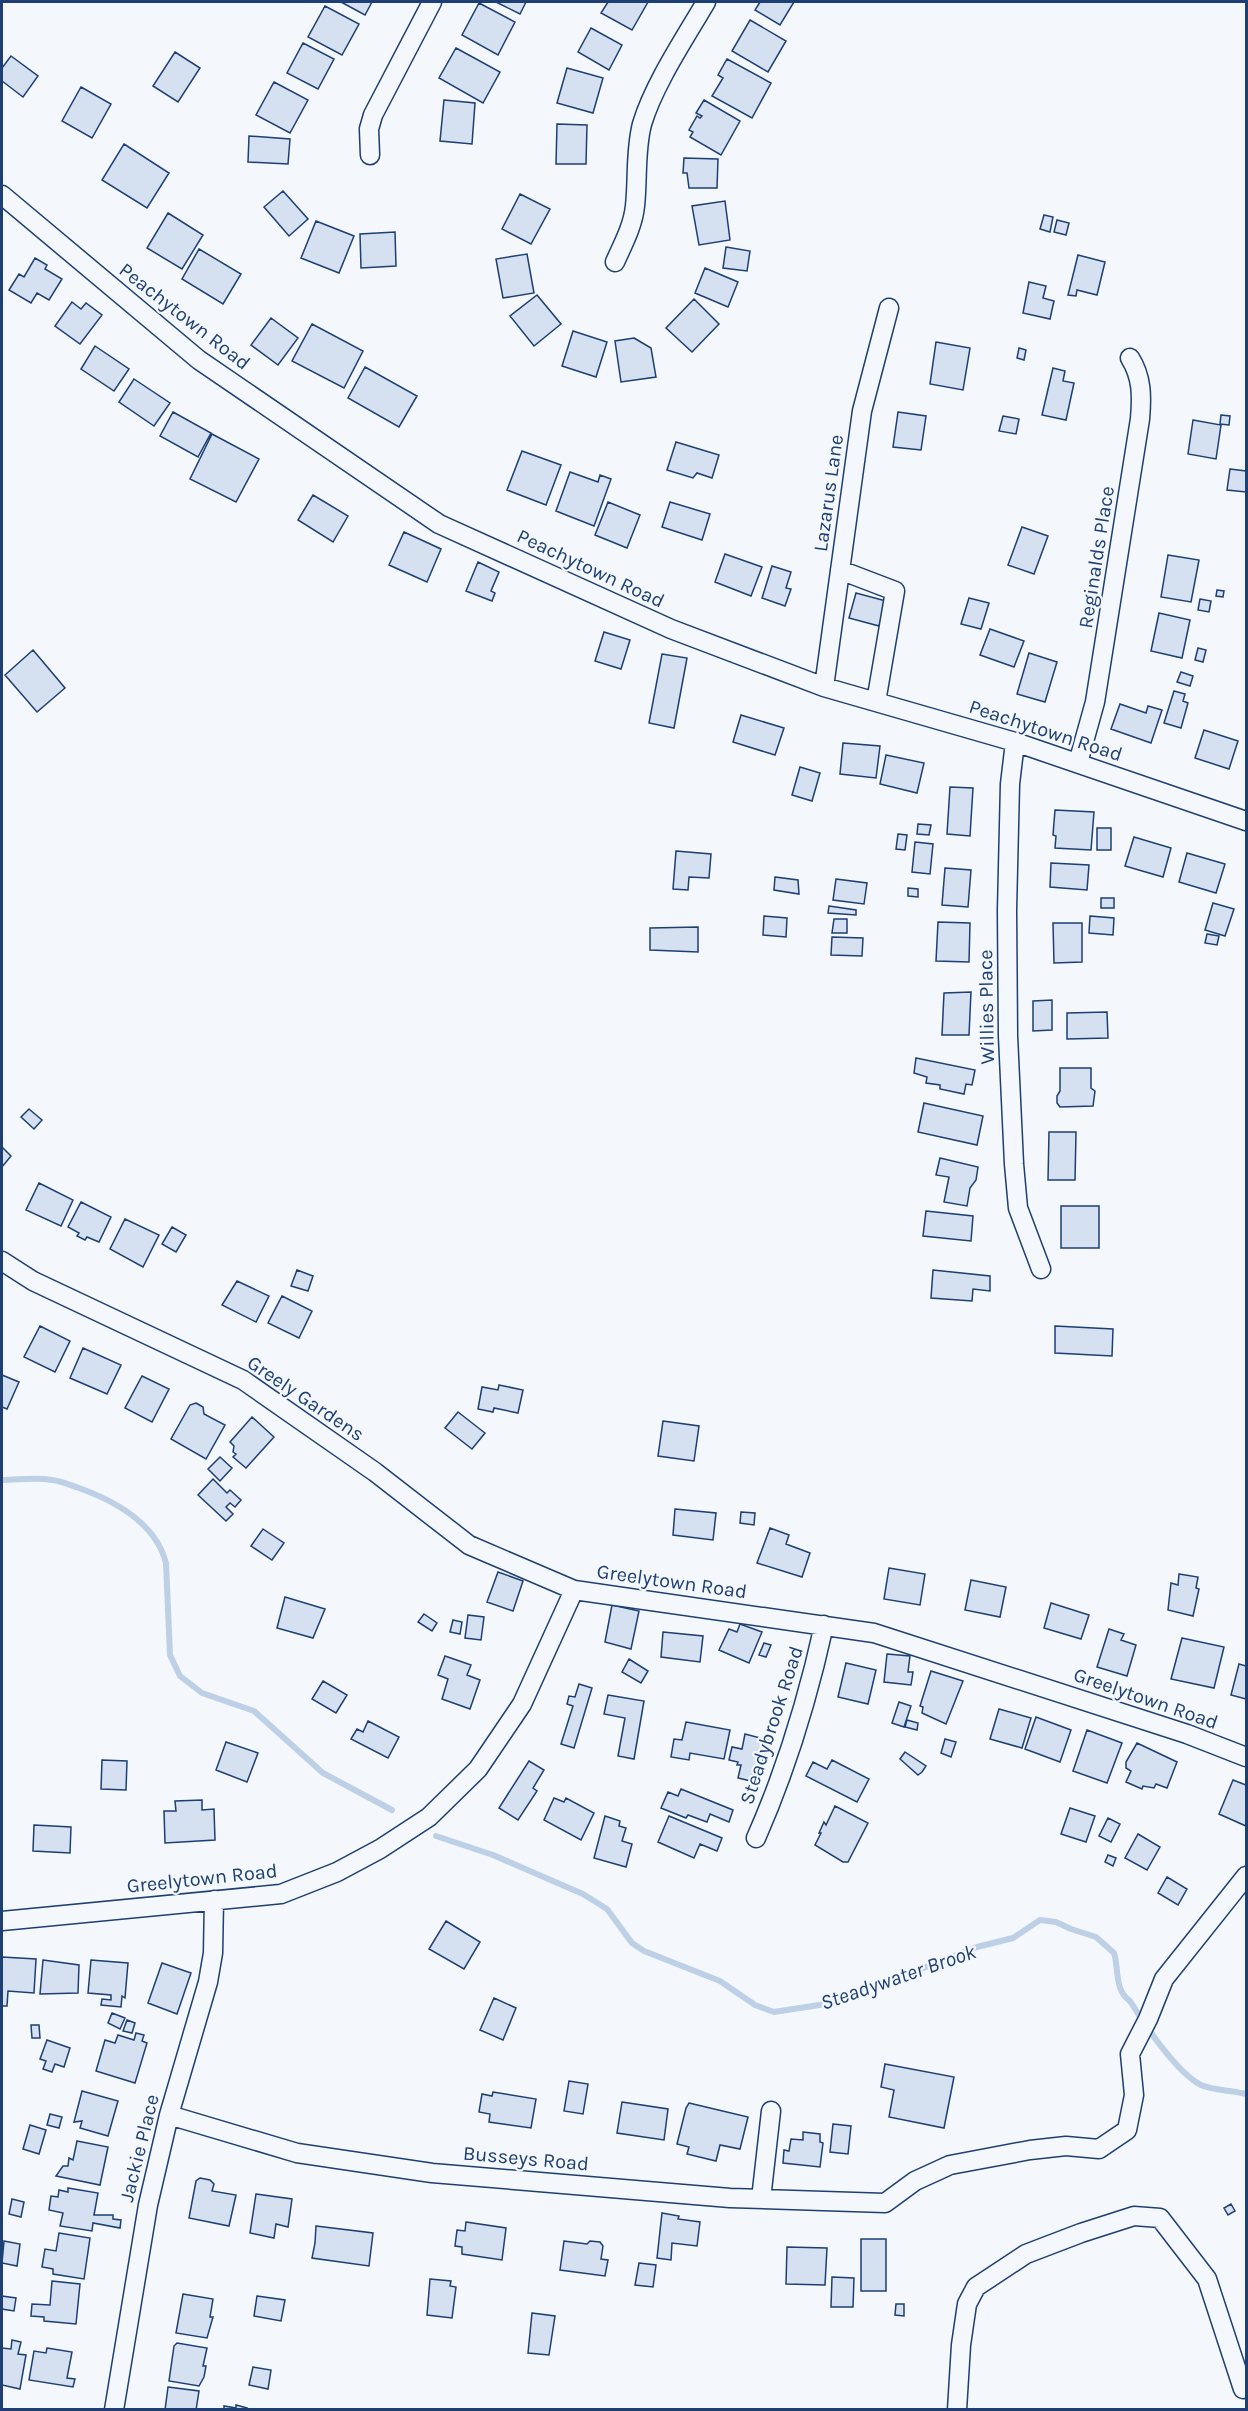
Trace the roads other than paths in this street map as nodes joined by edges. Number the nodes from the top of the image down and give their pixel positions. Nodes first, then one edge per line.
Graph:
1 (432, 2) edge
2 (706, 2) edge
3 (370, 155) dead end
4 (2, 195) edge
5 (615, 262) dead end
6 (889, 308) dead end
7 (1130, 358) dead end
8 (840, 570) junction
9 (824, 687) junction
10 (876, 702) junction
11 (1015, 741) junction
12 (1078, 763) junction
13 (1246, 821) edge
14 (2, 1261) edge
15 (1041, 1269) dead end
16 (574, 1590) junction
17 (824, 1625) junction
18 (1246, 1757) edge
19 (756, 1838) dead end
20 (1246, 1876) edge
21 (214, 1900) junction
22 (2, 1921) edge
23 (771, 2111) dead end
24 (169, 2115) junction
25 (761, 2199) junction
26 (1242, 2389) dead end
27 (114, 2409) edge
28 (957, 2409) edge

1 - 3 street
2 - 5 street
4 - 9 street, Peachytown Road
6 - 8 street, Lazarus Lane
7 - 12 street, Reginalds Place
8 - 9 street, Lazarus Lane
8 - 10 street
9 - 10 street, Peachytown Road
10 - 11 street, Peachytown Road
11 - 12 street, Peachytown Road
11 - 15 street, Willies Place
12 - 13 street, Peachytown Road
14 - 16 street, Greely Gardens
16 - 17 street, Greelytown Road
16 - 21 street, Greelytown Road
17 - 18 street, Greelytown Road
17 - 19 street, Steadybrook Road
20 - 25 street, Busseys Road
21 - 22 street, Greelytown Road
21 - 24 street, Jackie Place
23 - 25 street
24 - 25 street, Busseys Road
24 - 27 street, Jackie Place
26 - 28 street

